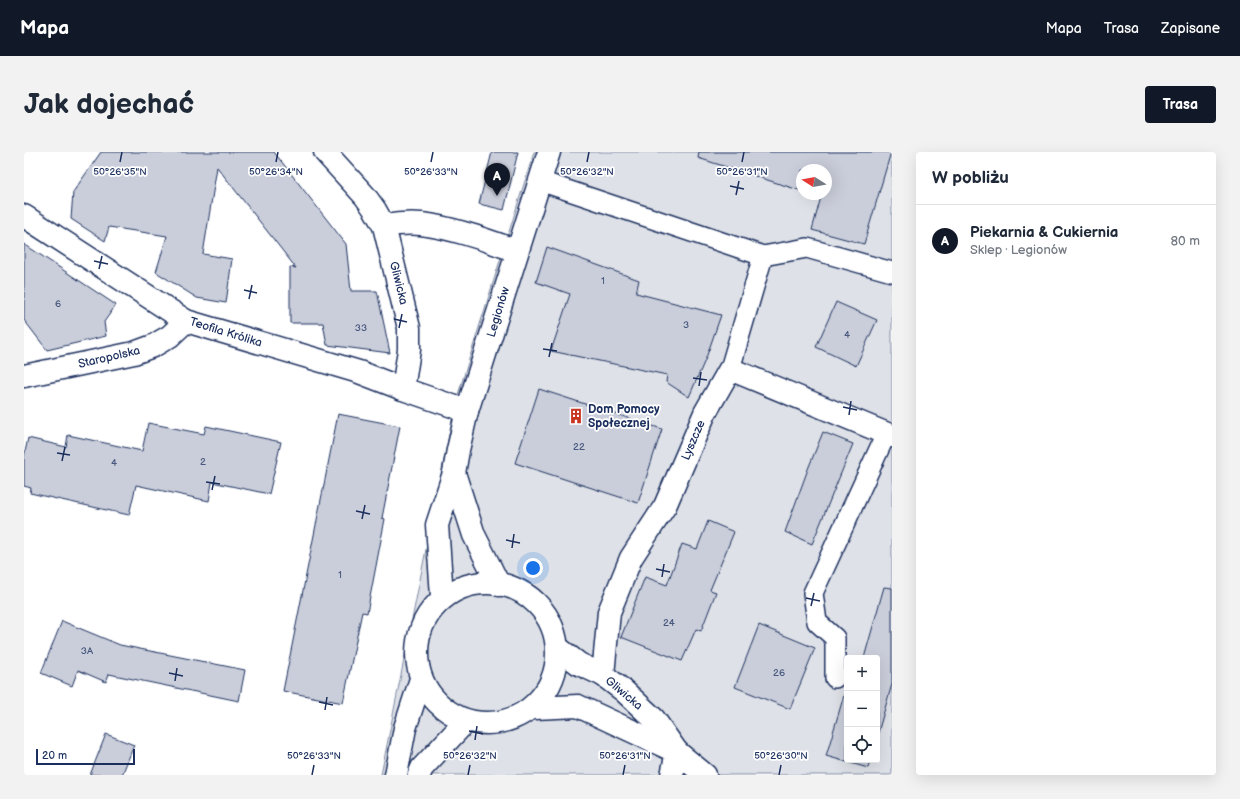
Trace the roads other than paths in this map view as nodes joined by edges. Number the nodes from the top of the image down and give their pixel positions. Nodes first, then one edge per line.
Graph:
1 (325, 152) edge
2 (549, 152) edge
3 (540, 181) junction
4 (24, 216) edge
5 (384, 226) junction
6 (517, 251) junction
7 (763, 256) junction
8 (892, 272) edge
9 (186, 321) junction
10 (730, 369) junction
11 (24, 376) edge
12 (403, 389) junction
13 (468, 411) junction
14 (889, 435) edge
15 (454, 473) junction
16 (499, 585) junction
17 (442, 596) junction
18 (558, 648) junction
19 (603, 675) junction
20 (835, 678) dead end
21 (421, 679) junction
22 (535, 708) junction
23 (466, 721) junction
24 (677, 752) junction
25 (396, 775) edge
26 (419, 775) edge
27 (672, 775) edge
28 (705, 775) edge

1 - 5 street, Gliwicka
2 - 3 street, Legionów
3 - 6 street, Legionów
3 - 7 lane
4 - 9 street, Teofila Królika
5 - 6 street
5 - 12 street, Gliwicka
6 - 13 street, Legionów
7 - 8 lane
7 - 10 lane
9 - 11 street, Staropolska
9 - 12 street, Teofila Królika
10 - 14 street
10 - 19 street, Lyszcze
12 - 13 street
13 - 15 street, Legionów
14 - 20 lane
15 - 16 street, Legionów
15 - 17 street, Legionów
16 - 17 street
16 - 18 street
17 - 21 street
18 - 19 street, Gliwicka
18 - 22 street
19 - 24 street, Gliwicka
21 - 23 street
21 - 25 street
22 - 23 street
22 - 24 street, Gliwicka
23 - 26 street
24 - 27 street
24 - 28 street, Gliwicka

